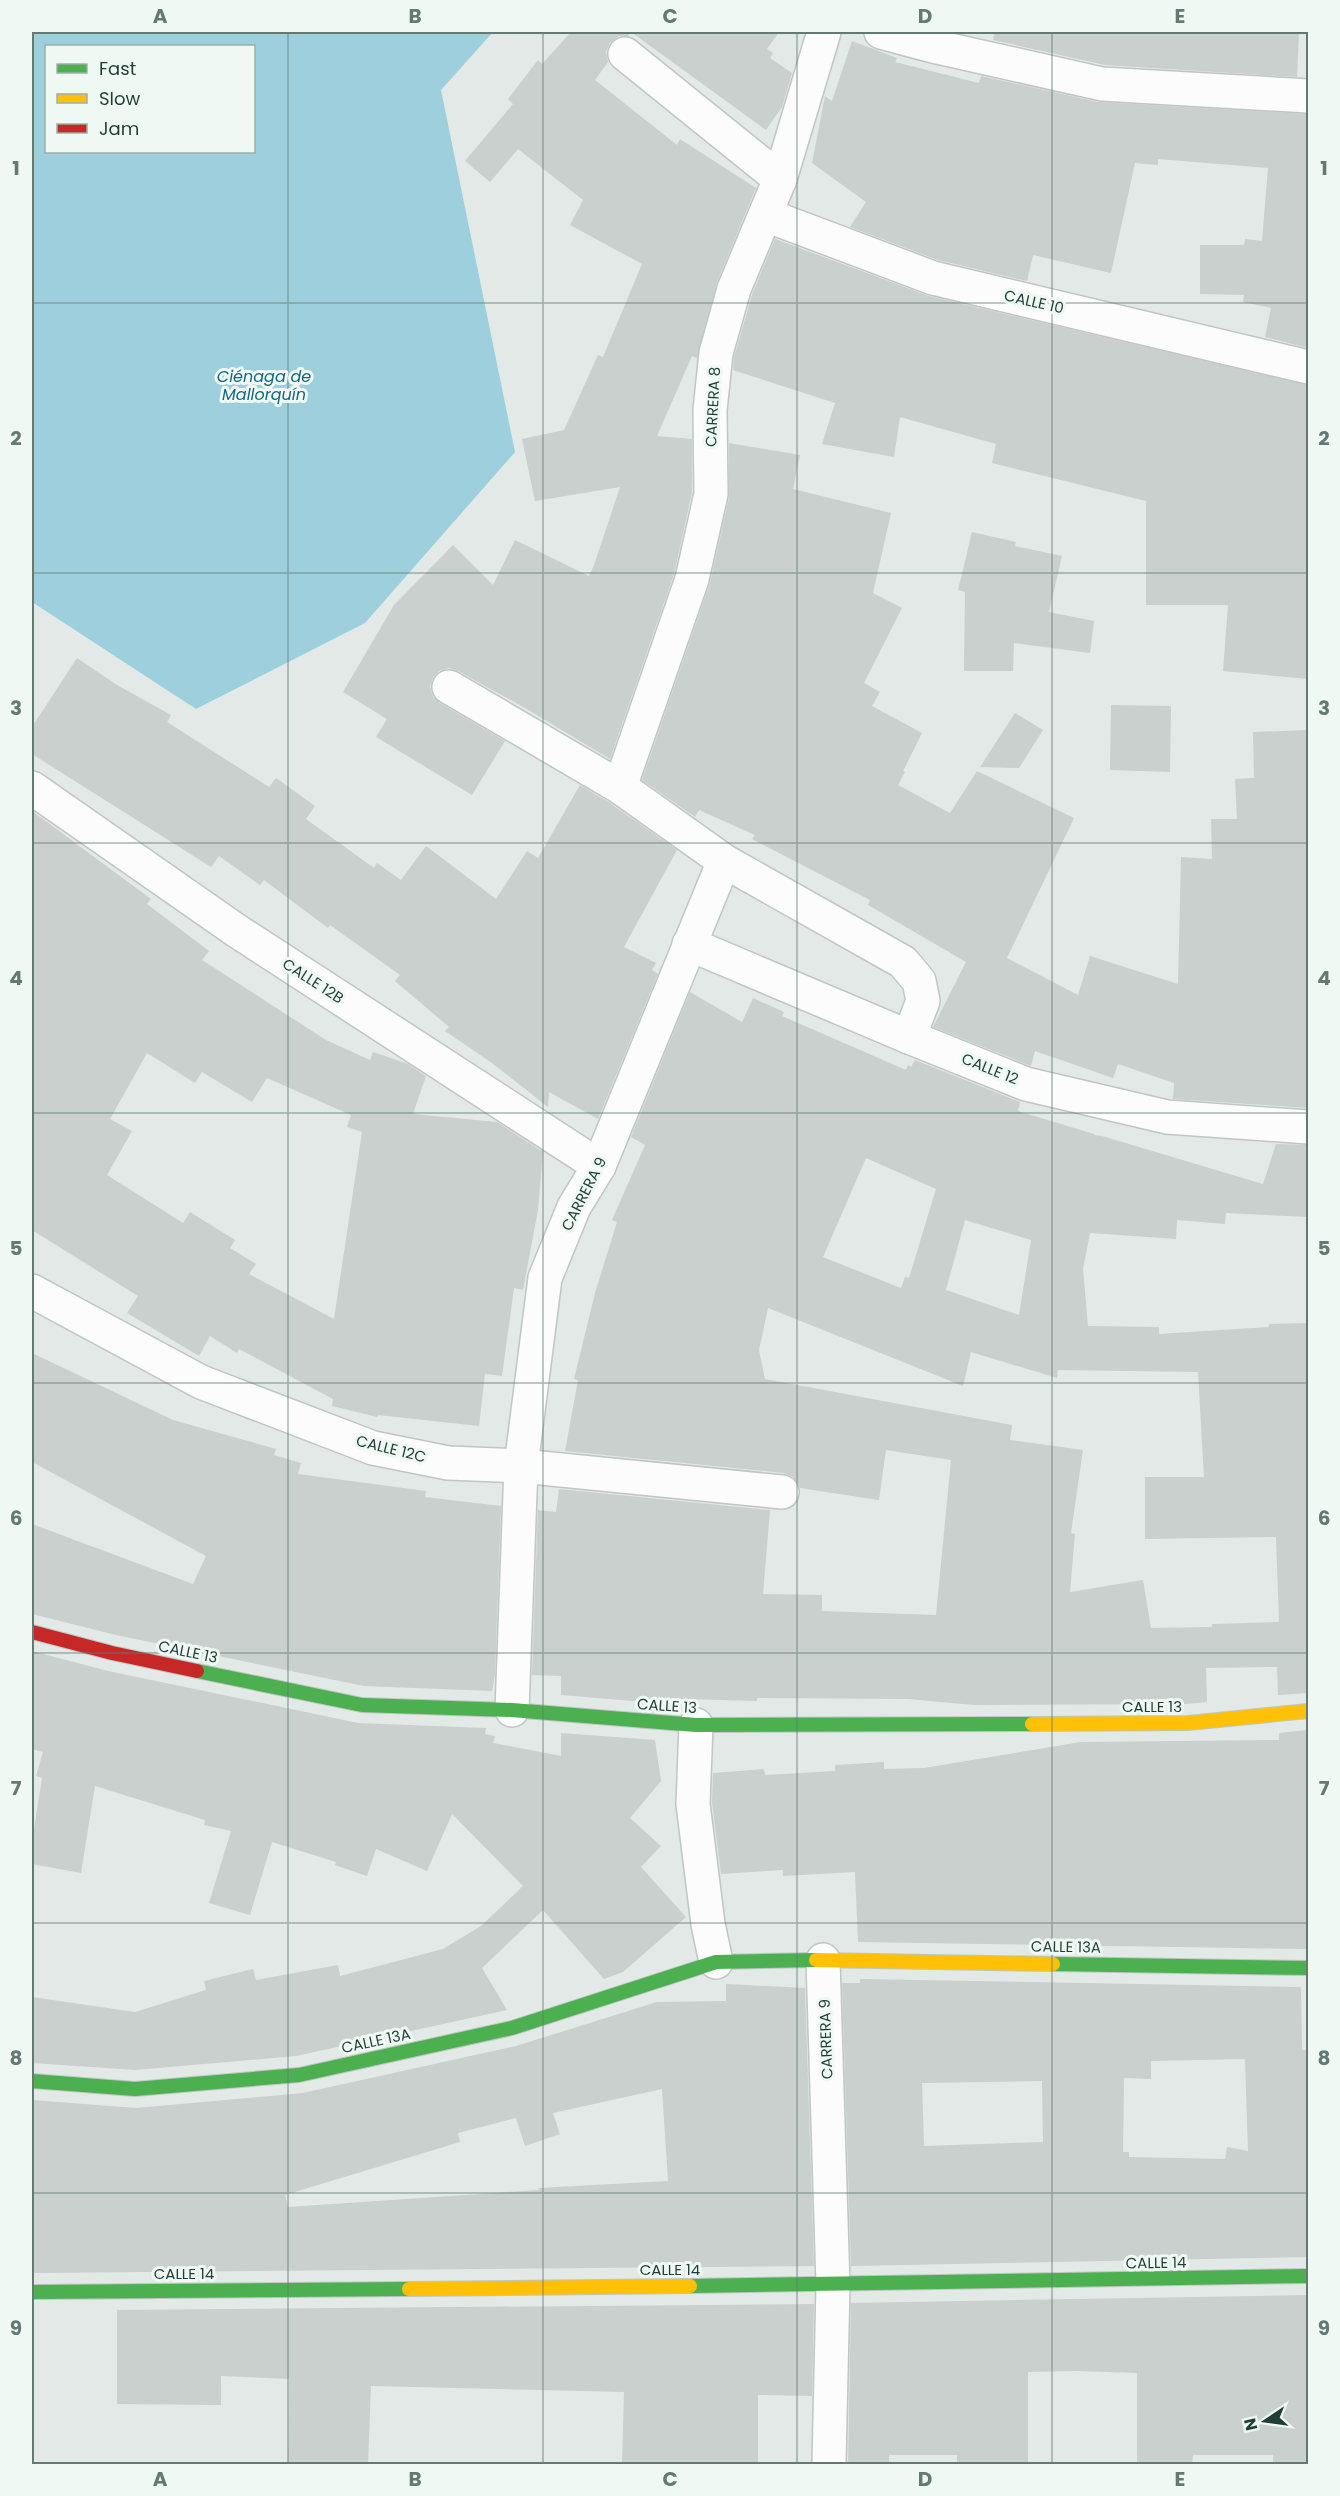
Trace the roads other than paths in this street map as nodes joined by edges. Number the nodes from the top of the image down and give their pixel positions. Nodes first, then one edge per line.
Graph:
1 (824, 32) edge
2 (881, 32) edge
3 (625, 54) dead end
4 (1308, 96) edge
5 (780, 179) junction
6 (766, 215) junction
7 (1308, 367) edge
8 (449, 687) dead end
9 (620, 787) junction
10 (32, 788) edge
11 (724, 861) junction
12 (689, 944) junction
13 (909, 1037) junction
14 (1308, 1127) edge
15 (599, 1166) junction
16 (32, 1291) edge
17 (521, 1466) junction
18 (782, 1492) dead end
19 (32, 1632) edge
20 (512, 1710) junction
21 (1308, 1711) edge
22 (696, 1725) junction
23 (824, 1960) junction
24 (716, 1962) junction
25 (1308, 1968) edge
26 (32, 2081) edge
27 (1308, 2276) edge
28 (833, 2285) junction
29 (32, 2292) edge
30 (829, 2464) edge

1 - 5 street, CARRERA 8
2 - 4 street
3 - 5 street
5 - 6 street, CARRERA 8
6 - 7 street, CALLE 10
6 - 9 street, CARRERA 8
8 - 9 street
9 - 11 street
10 - 15 street, CALLE 12B
11 - 12 street, CARRERA 9
11 - 13 street
12 - 13 street, CALLE 12
12 - 15 street, CARRERA 9
13 - 14 street, CALLE 12
15 - 17 street, CARRERA 9
16 - 17 street, CALLE 12C
17 - 18 street, CALLE 12C
17 - 20 street, CARRERA 9
19 - 20 street, CALLE 13
20 - 22 street, CALLE 13
21 - 22 street, CALLE 13
22 - 24 street
23 - 24 street
23 - 25 street, CALLE 13A
23 - 28 street, CARRERA 9
24 - 26 street, CALLE 13A
27 - 28 street, CALLE 14
28 - 29 street, CALLE 14
28 - 30 street, CARRERA 9

